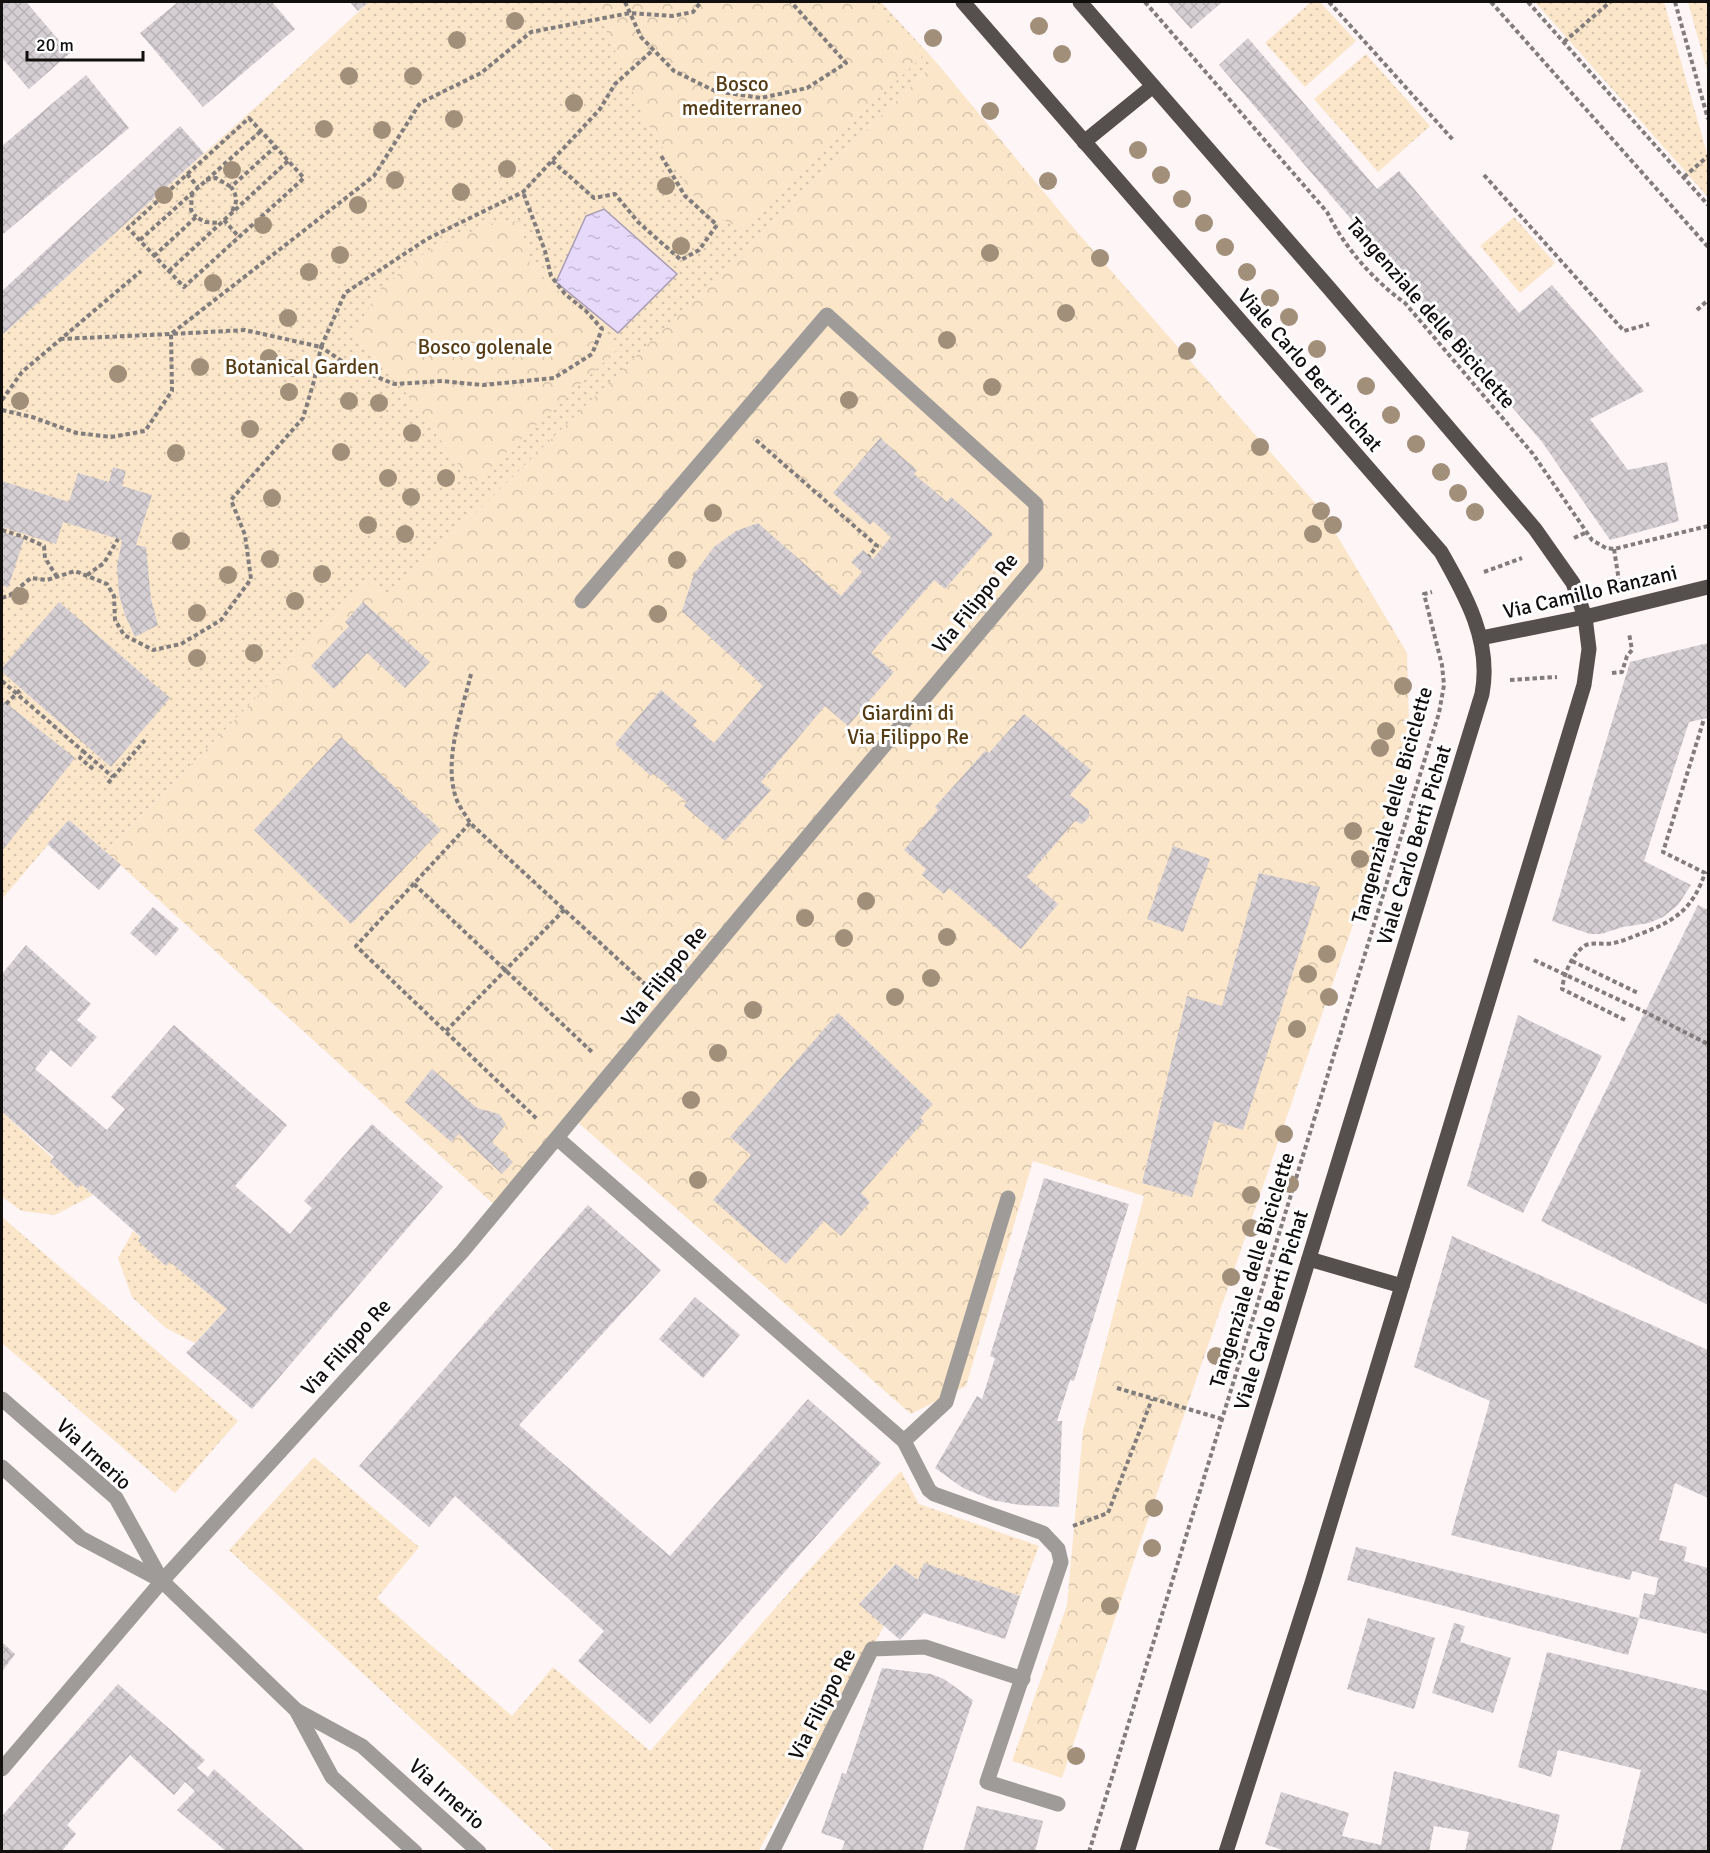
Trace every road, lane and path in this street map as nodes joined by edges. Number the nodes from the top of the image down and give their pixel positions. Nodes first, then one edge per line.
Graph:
1 (625, 2) edge
2 (701, 2) edge
3 (791, 2) edge
4 (963, 2) edge
5 (1080, 2) edge
6 (1145, 2) edge
7 (1329, 2) edge
8 (1491, 2) edge
9 (1528, 2) edge
10 (1610, 2) edge
11 (1674, 2) edge
12 (630, 13) junction
13 (1564, 42) junction
14 (653, 50) junction
15 (1153, 86) junction
16 (1708, 119) edge
17 (261, 131) junction
18 (1454, 141) dead end
19 (1084, 142) junction
20 (275, 147) junction
21 (660, 154) dead end
22 (1708, 156) edge
23 (288, 161) junction
24 (552, 161) junction
25 (187, 174) junction
26 (1484, 174) dead end
27 (1684, 177) junction
28 (206, 180) junction
29 (198, 187) junction
30 (231, 187) junction
31 (192, 192) junction
32 (523, 192) junction
33 (1708, 205) edge
34 (196, 217) junction
35 (224, 220) junction
36 (239, 237) junction
37 (140, 240) junction
38 (1708, 247) edge
39 (154, 256) junction
40 (141, 271) dead end
41 (168, 271) junction
42 (1708, 300) edge
43 (1697, 310) dead end
44 (1649, 324) dead end
45 (171, 334) junction
46 (60, 339) junction
47 (321, 346) junction
48 (2, 400) edge
49 (2, 410) edge
50 (735, 422) junction
51 (1708, 526) edge
52 (2, 530) edge
53 (1587, 532) junction
54 (118, 539) dead end
55 (1548, 548) junction
56 (869, 556) dead end
57 (87, 576) junction
58 (57, 577) junction
59 (1458, 582) junction
60 (1708, 587) edge
61 (2, 598) edge
62 (582, 601) dead end
63 (1585, 616) junction
64 (1481, 638) junction
65 (1632, 650) dead end
66 (471, 674) dead end
67 (1586, 675) junction
68 (2, 681) edge
69 (1484, 682) junction
70 (1444, 685) junction
71 (21, 689) dead end
72 (16, 694) junction
73 (6, 704) dead end
74 (1704, 719) dead end
75 (1708, 726) edge
76 (1701, 727) junction
77 (145, 740) dead end
78 (84, 753) junction
79 (93, 769) dead end
80 (113, 777) junction
81 (108, 783) dead end
82 (470, 823) junction
83 (414, 884) junction
84 (565, 909) junction
85 (1534, 960) dead end
86 (1572, 961) junction
87 (506, 970) junction
88 (1564, 975) junction
89 (1638, 993) dead end
90 (668, 1005) junction
91 (1625, 1020) dead end
92 (446, 1031) junction
93 (1708, 1044) edge
94 (612, 1072) junction
95 (557, 1138) junction
96 (1008, 1198) dead end
97 (1309, 1259) junction
98 (1401, 1286) junction
99 (1117, 1388) dead end
100 (2, 1399) edge
101 (1152, 1399) junction
102 (1222, 1419) junction
103 (904, 1440) junction
104 (2, 1467) edge
105 (1108, 1513) dead end
106 (162, 1581) junction
107 (1023, 1679) junction
108 (296, 1710) junction
109 (2, 1769) edge
110 (1058, 1804) dead end
111 (415, 1851) edge
112 (479, 1851) edge
113 (771, 1851) edge
114 (1089, 1851) edge
115 (1127, 1851) edge
116 (1226, 1851) edge

1 - 12 path
2 - 12 path
3 - 14 path
4 - 19 main road, Viale Carlo Berti Pichat
5 - 15 main road
6 - 53 path, Tangenziale delle Biciclette
7 - 18 path
8 - 38 path
9 - 13 path
10 - 13 path
11 - 16 path
12 - 14 path
12 - 45 path
13 - 27 path
14 - 24 path
15 - 19 main road
15 - 55 main road
17 - 20 path
17 - 25 path
17 - 28 path
19 - 59 main road, Viale Carlo Berti Pichat
20 - 23 path
20 - 30 path
21 - 24 path
22 - 27 path
23 - 35 path
23 - 36 path
24 - 32 path
25 - 29 path
25 - 37 path
26 - 44 path
27 - 33 path
28 - 29 path
28 - 30 path
29 - 31 path
30 - 35 path
31 - 34 path
31 - 37 path
32 - 47 path
32 - 47 path
34 - 35 path
34 - 39 path
35 - 36 path
35 - 41 path
36 - 41 path
37 - 39 path
39 - 41 path
40 - 46 path
42 - 43 path
45 - 46 path
45 - 47 path
45 - 49 path
46 - 48 path
47 - 57 path
50 - 56 path
50 - 62 street, Via Filippo Re
50 - 90 street, Via Filippo Re
51 - 53 path
52 - 58 path
53 - 55 path, Tangenziale delle Biciclette
54 - 57 path
55 - 59 path, Tangenziale delle Biciclette
55 - 63 main road
57 - 58 path
58 - 61 path
59 - 64 main road, Viale Carlo Berti Pichat
59 - 70 path, Tangenziale delle Biciclette
60 - 63 main road, Via Camillo Ranzani
63 - 64 main road, Via Camillo Ranzani
63 - 67 main road
64 - 69 main road, Viale Carlo Berti Pichat
65 - 67 path
66 - 82 path
67 - 69 path
67 - 98 main road
68 - 72 path
69 - 70 path
69 - 97 main road, Viale Carlo Berti Pichat
70 - 102 path, Tangenziale delle Biciclette
71 - 72 path
72 - 73 path
72 - 78 path
74 - 76 path
75 - 76 path
76 - 86 path
77 - 80 path
78 - 79 path
78 - 80 path
80 - 81 path
82 - 83 path
82 - 84 path
83 - 87 path
83 - 92 path
84 - 87 path
84 - 90 path
85 - 88 path
86 - 88 path
86 - 89 path
87 - 92 path
87 - 94 path
88 - 91 path
88 - 93 path
90 - 94 street, Via Filippo Re
92 - 95 path
94 - 95 street, Via Filippo Re
95 - 103 street
95 - 106 street, Via Filippo Re
96 - 103 street
97 - 98 main road
97 - 115 main road, Viale Carlo Berti Pichat
98 - 116 main road
99 - 101 path
100 - 106 street, Via Irnerio
101 - 102 path
101 - 105 path
102 - 114 path, Tangenziale delle Biciclette
103 - 107 street
104 - 106 street, Via Irnerio
106 - 108 street, Via Irnerio
106 - 109 street, Via Filippo Re
107 - 110 street
107 - 113 street, Via Filippo Re
108 - 111 street, Via Irnerio
108 - 112 street, Via Irnerio

